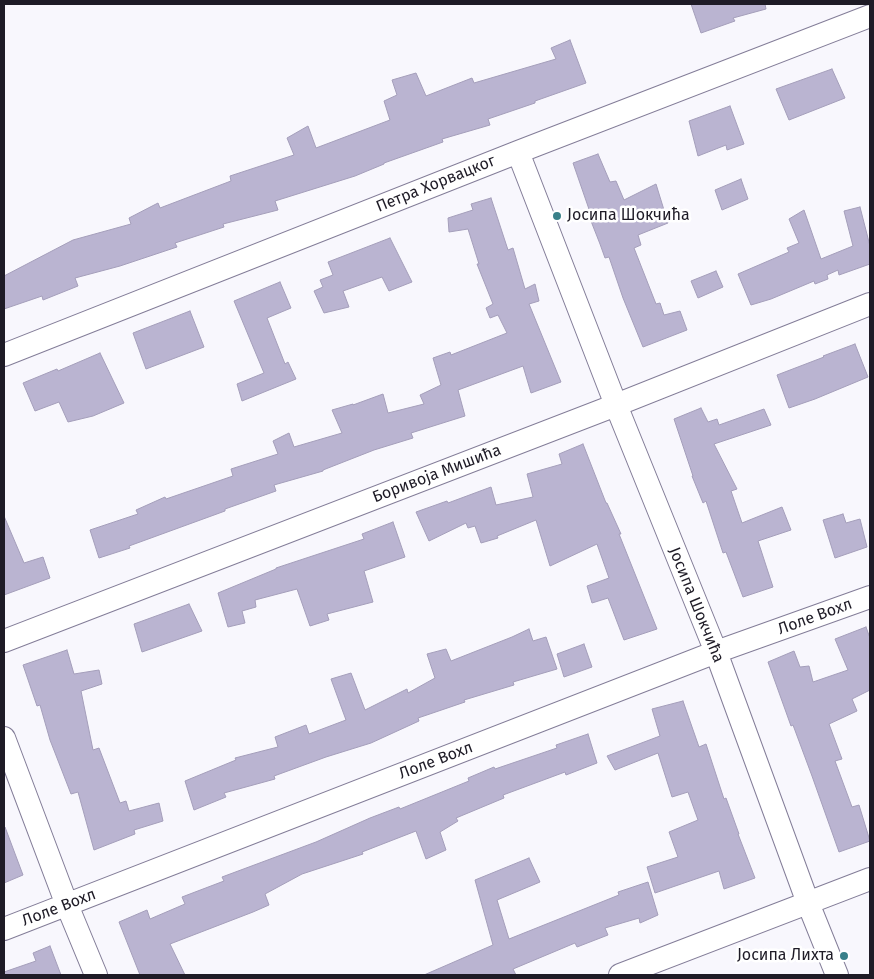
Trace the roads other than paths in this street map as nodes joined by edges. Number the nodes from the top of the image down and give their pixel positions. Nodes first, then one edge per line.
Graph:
1 (870, 16) edge
2 (518, 152) junction
3 (870, 304) edge
4 (4, 355) edge
5 (616, 405) junction
6 (870, 597) edge
7 (4, 641) edge
8 (716, 652) junction
9 (4, 738) edge
10 (870, 879) edge
11 (67, 904) junction
12 (808, 904) junction
13 (4, 929) edge
14 (96, 975) edge
15 (620, 975) edge
16 (837, 975) edge

1 - 2 street, Петра Хорвацког
2 - 4 street, Петра Хорвацког
2 - 5 street, Јосипа Шокчића
3 - 5 street, Боривоја Мишића
5 - 7 street, Боривоја Мишића
5 - 8 street, Јосипа Шокчића
6 - 8 street, Лоле Вохл
8 - 11 street, Лоле Вохл
8 - 12 street, Јосипа Шокчића
9 - 11 street
10 - 12 street
11 - 13 street, Лоле Вохл
11 - 14 street
12 - 15 street
12 - 16 street, Јосипа Шокчића

